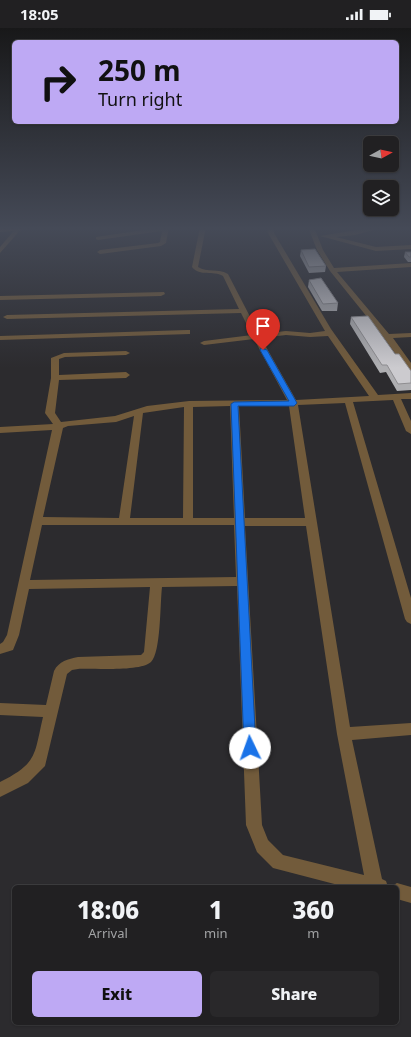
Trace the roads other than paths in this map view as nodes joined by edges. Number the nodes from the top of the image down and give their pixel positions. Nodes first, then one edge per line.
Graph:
1 (226, 274) edge
2 (296, 274) edge
3 (335, 274) edge
4 (162, 294) dead end
5 (0, 298) edge
6 (244, 311) junction
7 (8, 317) dead end
8 (187, 332) dead end
9 (330, 333) junction
10 (411, 335) edge
11 (256, 336) junction
12 (387, 336) junction
13 (0, 338) edge
14 (204, 344) dead end
15 (126, 354) dead end
16 (410, 367) edge
17 (126, 375) dead end
18 (55, 378) junction
19 (411, 396) edge
20 (396, 397) junction
21 (374, 398) junction
22 (348, 399) junction
23 (294, 403) junction
24 (189, 404) junction
25 (234, 404) junction
26 (139, 412) junction
27 (59, 426) junction
28 (0, 430) edge
29 (411, 430) edge
30 (37, 521) junction
31 (124, 521) junction
32 (188, 522) junction
33 (240, 522) junction
34 (312, 522) junction
35 (243, 581) junction
36 (156, 582) junction
37 (23, 585) junction
38 (411, 619) edge
39 (0, 649) edge
40 (0, 709) edge
41 (50, 711) junction
42 (411, 729) edge
43 (344, 734) junction
44 (0, 790) edge
45 (374, 885) edge
46 (378, 885) edge
47 (399, 891) edge
48 (411, 894) edge

1 - 6 street
2 - 9 street
3 - 12 street
4 - 5 street
6 - 7 street
6 - 11 street
8 - 13 street
9 - 11 street
9 - 21 street
10 - 12 street
11 - 14 street
11 - 23 street
12 - 16 street
15 - 18 street
17 - 18 street
18 - 27 street
19 - 20 street
20 - 21 street
20 - 29 street
21 - 22 street
22 - 23 street
22 - 38 street
23 - 25 street
23 - 34 street
24 - 25 street
24 - 26 street
24 - 32 street
25 - 33 street
26 - 27 street
26 - 31 street
27 - 28 street
27 - 30 street
30 - 31 street
30 - 37 street
31 - 32 street
32 - 33 street
33 - 34 street
33 - 35 street
34 - 43 street
35 - 36 street
35 - 45 street
36 - 37 street
36 - 41 street
37 - 39 street
40 - 41 street
41 - 44 street
42 - 43 street
43 - 46 street
47 - 48 street

